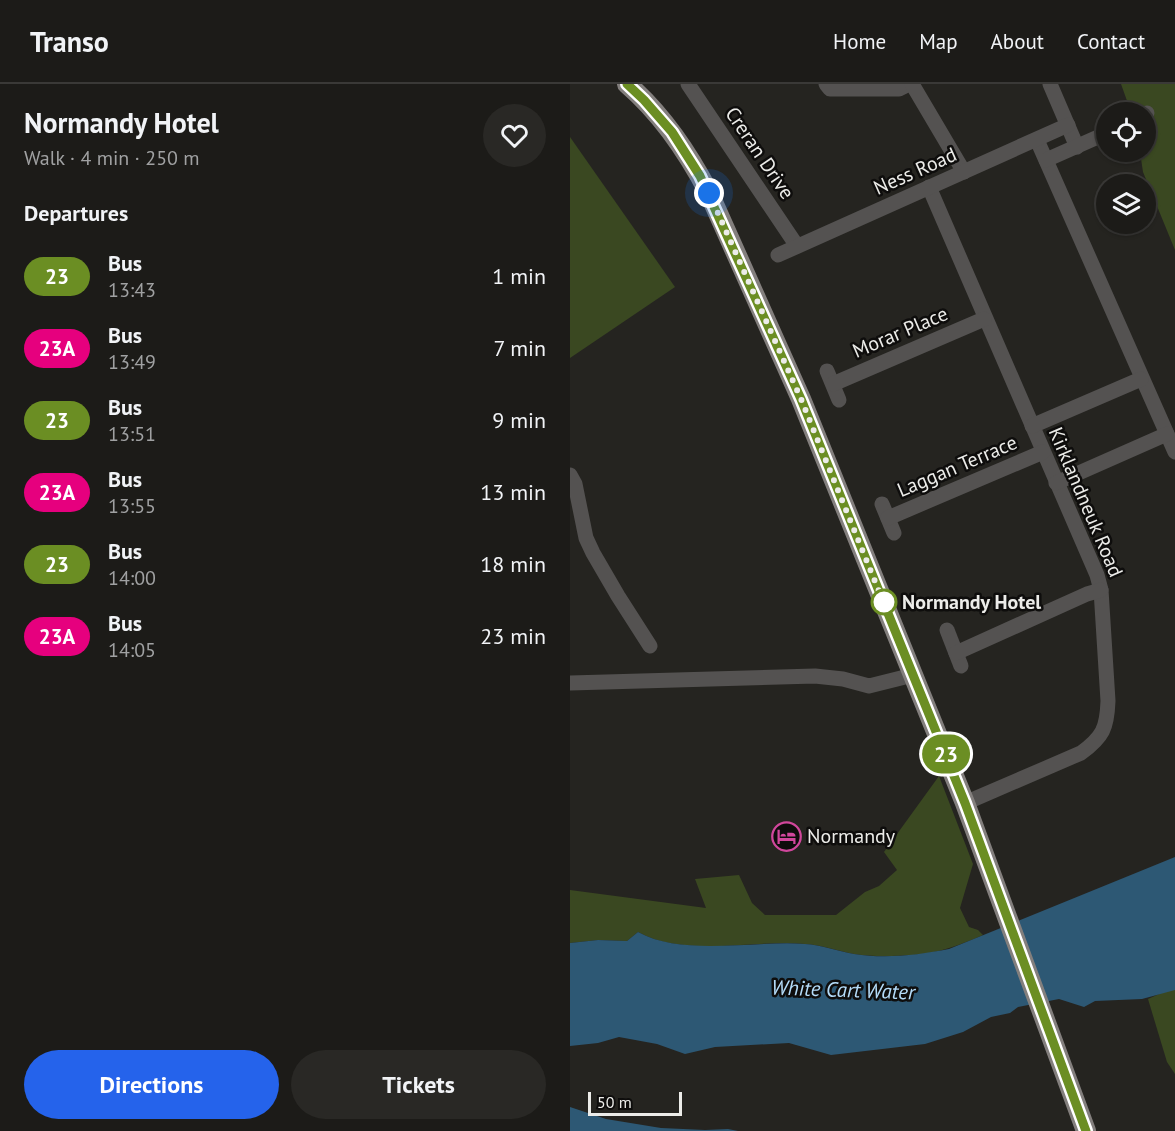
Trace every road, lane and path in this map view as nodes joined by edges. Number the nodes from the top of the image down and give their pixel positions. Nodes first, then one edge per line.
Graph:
1 (627, 84) edge
2 (688, 84) edge
3 (826, 84) edge
4 (910, 84) edge
5 (1050, 84) edge
6 (1068, 125) junction
7 (1096, 138) edge
8 (1037, 140) junction
9 (1077, 147) junction
10 (1046, 160) junction
11 (964, 172) junction
12 (929, 187) junction
13 (797, 246) junction
14 (778, 255) dead end
15 (984, 319) junction
16 (1142, 379) junction
17 (839, 399) dead end
18 (1032, 426) junction
19 (1167, 434) junction
20 (1043, 452) junction
21 (1175, 452) edge
22 (570, 475) edge
23 (1056, 483) junction
24 (894, 533) dead end
25 (1101, 590) junction
26 (947, 630) dead end
27 (650, 646) dead end
28 (913, 675) junction
29 (570, 683) edge
30 (965, 803) junction
31 (1086, 1131) edge

1 - 28 main road
2 - 13 street, Creran Drive
3 - 4 street
4 - 11 street
5 - 6 street
6 - 8 street, Ness Road
6 - 9 street
7 - 9 street
8 - 10 street
8 - 11 street, Ness Road
9 - 10 street
10 - 16 street
11 - 12 street, Ness Road
12 - 13 street, Ness Road
12 - 15 street, Kirklandneuk Road
13 - 14 street, Ness Road
15 - 17 street, Morar Place
15 - 18 street, Kirklandneuk Road
16 - 18 street
16 - 19 street
18 - 20 street, Kirklandneuk Road
19 - 21 street
19 - 23 street
20 - 23 street, Kirklandneuk Road
20 - 24 street, Laggan Terrace
22 - 27 street
23 - 25 street, Kirklandneuk Road
25 - 26 street
25 - 30 street, Kirklandneuk Road
28 - 29 street
28 - 30 main road
30 - 31 main road

